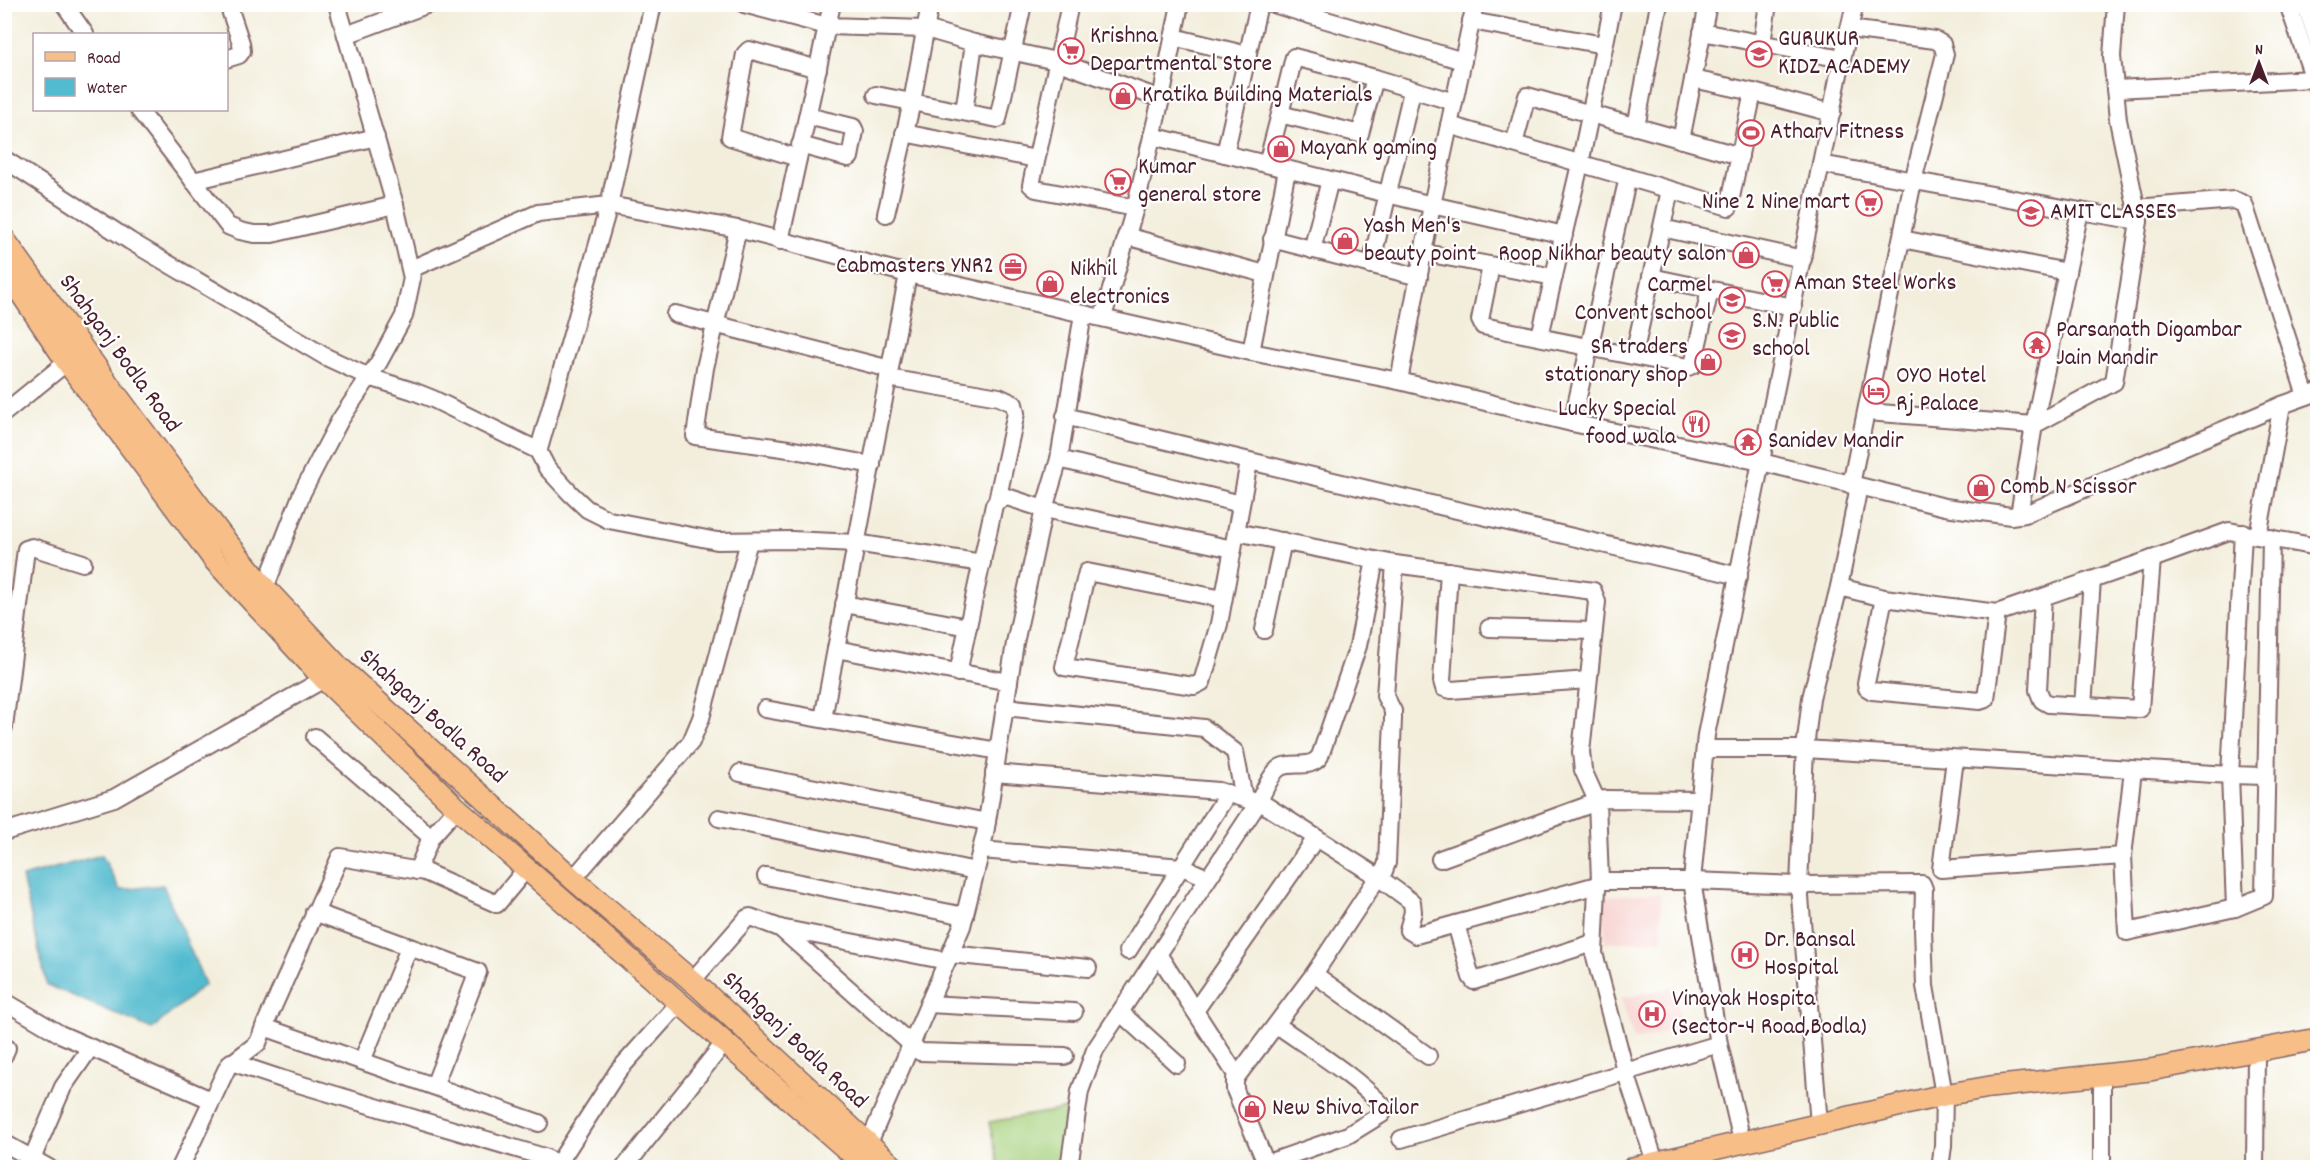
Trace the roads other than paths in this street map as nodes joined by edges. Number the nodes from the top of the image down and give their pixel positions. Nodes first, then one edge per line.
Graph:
1 (64, 4) edge
2 (228, 4) edge
3 (337, 4) edge
4 (429, 4) edge
5 (744, 4) edge
6 (832, 4) edge
7 (930, 4) edge
8 (1023, 4) edge
9 (1070, 4) edge
10 (1180, 4) edge
11 (1259, 4) edge
12 (1274, 4) edge
13 (1475, 4) edge
14 (1613, 4) edge
15 (1659, 4) edge
16 (1708, 4) edge
17 (1768, 4) edge
18 (1855, 4) edge
19 (2116, 4) edge
20 (2288, 4) edge
21 (2306, 4) edge
22 (649, 5) edge
23 (1471, 21) junction
24 (827, 26) junction
25 (926, 29) junction
26 (1849, 29) junction
27 (1702, 32) junction
28 (85, 33) edge
29 (346, 35) junction
30 (1173, 38) junction
31 (2318, 42) edge
32 (974, 43) junction
33 (1761, 44) junction
34 (1604, 45) junction
35 (1014, 52) junction
36 (1248, 55) junction
37 (228, 58) edge
38 (1842, 59) junction
39 (1056, 61) junction
40 (1463, 61) junction
41 (818, 69) junction
42 (1375, 78) junction
43 (1693, 79) junction
44 (2315, 85) edge
45 (2115, 89) junction
46 (1412, 91) junction
47 (1753, 92) junction
48 (876, 95) dead end
49 (1161, 99) junction
50 (912, 102) junction
51 (1454, 102) junction
52 (140, 111) edge
53 (964, 112) junction
54 (1832, 113) junction
55 (1280, 114) junction
56 (1590, 114) junction
57 (807, 116) junction
58 (1449, 125) junction
59 (1636, 127) junction
60 (904, 133) junction
61 (1152, 136) junction
62 (376, 137) junction
63 (1681, 140) junction
64 (1514, 144) junction
65 (799, 152) junction
66 (1225, 154) junction
67 (1740, 156) junction
68 (4, 159) edge
69 (1036, 159) junction
70 (1267, 164) junction
71 (1580, 164) junction
72 (1821, 164) junction
73 (1287, 170) junction
74 (1628, 177) junction
75 (1330, 180) junction
76 (1913, 181) junction
77 (193, 182) junction
78 (1670, 190) junction
79 (1387, 194) junction
80 (395, 205) junction
81 (609, 205) junction
82 (1432, 205) junction
83 (1135, 208) junction
84 (2079, 211) junction
85 (886, 214) dead end
86 (2137, 214) junction
87 (1662, 228) junction
88 (738, 229) junction
89 (1564, 234) junction
90 (1126, 236) junction
91 (4, 239) edge
92 (1272, 239) junction
93 (1902, 239) junction
94 (780, 241) junction
95 (1312, 250) junction
96 (1425, 253) junction
97 (1803, 259) junction
98 (1371, 265) junction
99 (1491, 266) junction
100 (4, 268) edge
101 (411, 269) junction
102 (2067, 272) junction
103 (909, 274) junction
104 (1265, 274) junction
105 (1419, 277) junction
106 (1554, 277) junction
107 (1651, 277) junction
108 (1710, 290) junction
109 (1793, 307) junction
110 (675, 314) dead end
111 (1083, 314) junction
112 (1103, 317) junction
113 (716, 322) junction
114 (1540, 336) junction
115 (1591, 346) junction
116 (1251, 352) junction
117 (1634, 355) junction
118 (67, 362) junction
119 (889, 374) junction
120 (369, 377) junction
121 (1399, 381) junction
122 (2312, 394) edge
123 (2282, 405) junction
124 (1867, 412) junction
125 (4, 413) edge
126 (1065, 417) junction
127 (1572, 423) junction
128 (2034, 425) junction
129 (537, 449) junction
130 (1059, 459) junction
131 (1249, 462) junction
132 (1761, 462) junction
133 (872, 465) junction
134 (1855, 485) junction
135 (997, 501) junction
136 (1241, 504) junction
137 (1044, 509) junction
138 (2019, 516) junction
139 (1236, 532) junction
140 (2257, 536) junction
141 (1284, 541) junction
142 (749, 542) junction
143 (856, 543) junction
144 (2318, 547) edge
145 (1233, 549) junction
146 (2152, 559) junction
147 (1375, 560) junction
148 (83, 563) dead end
149 (982, 563) junction
150 (1395, 564) junction
151 (1449, 571) junction
152 (1739, 576) junction
153 (2092, 580) junction
154 (1839, 587) junction
155 (266, 588) junction
156 (2043, 597) junction
157 (1884, 598) junction
158 (1223, 599) junction
159 (844, 604) junction
160 (1997, 613) junction
161 (968, 627) junction
162 (1489, 628) dead end
163 (1264, 630) dead end
164 (1594, 631) junction
165 (836, 650) junction
166 (958, 673) junction
167 (324, 679) junction
168 (1588, 680) junction
169 (1009, 682) junction
170 (6, 696) edge
171 (2083, 706) junction
172 (1005, 707) junction
173 (765, 709) dead end
174 (823, 720) junction
175 (4, 727) edge
176 (315, 737) dead end
177 (1705, 749) junction
178 (1805, 749) junction
179 (998, 751) junction
180 (1954, 759) junction
181 (2133, 771) junction
182 (994, 772) junction
183 (740, 774) dead end
184 (2230, 775) junction
185 (2266, 776) junction
186 (1243, 798) junction
187 (1700, 800) junction
188 (1597, 801) junction
189 (457, 808) junction
190 (719, 818) dead end
191 (987, 822) junction
192 (4, 832) edge
193 (431, 837) junction
194 (1316, 838) junction
195 (981, 850) junction
196 (2123, 856) junction
197 (1440, 859) dead end
198 (1182, 867) junction
199 (527, 868) junction
200 (417, 871) junction
201 (976, 871) junction
202 (766, 876) dead end
203 (1378, 877) junction
204 (1208, 878) junction
205 (573, 879) junction
206 (1692, 881) junction
207 (1599, 883) junction
208 (1799, 885) junction
209 (2235, 908) junction
210 (314, 912) junction
211 (965, 916) junction
212 (1456, 924) junction
213 (780, 928) junction
214 (643, 939) junction
215 (1593, 943) junction
216 (409, 948) junction
217 (1128, 951) dead end
218 (1158, 954) junction
219 (628, 957) junction
220 (949, 957) junction
221 (1088, 968) dead end
222 (1314, 974) junction
223 (692, 981) junction
224 (4, 1001) edge
225 (680, 1002) junction
226 (928, 1004) junction
227 (1195, 1011) junction
228 (1074, 1012) dead end
229 (1121, 1013) junction
230 (1277, 1025) junction
231 (264, 1027) junction
232 (2318, 1039) edge
233 (725, 1042) junction
234 (1719, 1044) junction
235 (910, 1045) junction
236 (90, 1047) junction
237 (2256, 1050) junction
238 (1065, 1056) dead end
239 (1428, 1056) dead end
240 (362, 1061) junction
241 (231, 1062) junction
242 (1177, 1064) dead end
243 (1625, 1070) junction
244 (2102, 1074) junction
245 (1237, 1076) junction
246 (434, 1086) junction
247 (1944, 1095) junction
248 (211, 1100) junction
249 (539, 1123) dead end
250 (1819, 1124) junction
251 (1401, 1139) dead end
252 (1742, 1141) junction
253 (4, 1143) edge
254 (865, 1157) edge
255 (30, 1162) edge
256 (1655, 1162) junction
257 (554, 1164) edge
258 (1263, 1166) edge
259 (49, 1167) edge
260 (180, 1167) edge
261 (624, 1167) edge
262 (895, 1167) edge
263 (1069, 1167) edge
264 (1633, 1167) edge
265 (1940, 1167) edge
266 (2102, 1167) edge
267 (2254, 1167) edge

1 - 28 street
2 - 37 street
3 - 29 street
4 - 29 street
5 - 24 street
6 - 24 street
7 - 25 street
8 - 35 street
9 - 39 street
10 - 30 street
11 - 36 street
12 - 40 street
13 - 23 street
14 - 34 street
15 - 59 street
16 - 27 street
17 - 33 street
18 - 26 street
19 - 45 street
20 - 44 street
21 - 31 street
22 - 81 street
23 - 34 street
23 - 40 street
24 - 25 street
24 - 41 street
25 - 32 street
25 - 50 street
26 - 38 street
26 - 76 street
27 - 33 street
27 - 43 street
29 - 62 street
30 - 36 street
30 - 49 street
32 - 35 street
32 - 53 street
33 - 38 street
34 - 56 street
35 - 39 street
35 - 53 street
36 - 66 street
38 - 54 street
39 - 49 street
39 - 69 street
40 - 51 street
41 - 57 street
41 - 65 street
42 - 46 street
42 - 55 street
42 - 55 street
43 - 47 street
43 - 63 street
44 - 45 street
45 - 86 street
46 - 51 street
46 - 79 street
47 - 54 street
47 - 67 street
48 - 50 street
49 - 61 street
50 - 53 street
50 - 60 street
51 - 58 street
52 - 77 street
54 - 72 street
55 - 70 street
56 - 59 street
56 - 64 street
56 - 71 street
57 - 65 street
57 - 65 street
58 - 64 street
58 - 82 street
59 - 63 street
60 - 69 street
60 - 85 street
61 - 66 street
61 - 83 street
62 - 77 street
62 - 80 street
63 - 67 street
64 - 71 street
65 - 94 street
66 - 70 street
67 - 78 street
68 - 120 street
69 - 83 street
70 - 73 street
71 - 74 street
71 - 89 street
72 - 76 street
72 - 97 street
73 - 75 street
73 - 92 street
74 - 78 street
74 - 115 street
75 - 79 street
75 - 95 street
76 - 84 street
76 - 93 street
77 - 80 street
78 - 87 street
79 - 82 street
79 - 98 street
80 - 101 street
81 - 88 street
81 - 101 street
81 - 129 street
82 - 89 street
82 - 96 street
83 - 90 street
84 - 86 street
84 - 102 street
86 - 122 street
86 - 128 street
87 - 97 street
87 - 107 street
88 - 94 street
88 - 113 street
89 - 106 street
90 - 104 street
90 - 112 street
91 - 155 main road, Shahganj Bodla Road
92 - 95 street
92 - 104 street
93 - 102 street
93 - 124 street
94 - 103 street
95 - 98 street
96 - 99 street
96 - 105 street
97 - 109 street
98 - 105 street
99 - 106 street
99 - 114 street
100 - 118 main road, Shahganj Bodla Road
101 - 120 street
102 - 128 street
103 - 111 street
103 - 119 street
104 - 116 street
105 - 121 street
106 - 114 street
107 - 108 street
107 - 117 street
108 - 109 street
108 - 117 street
109 - 132 street
110 - 113 street
111 - 112 street
111 - 126 street
112 - 116 street
113 - 119 street
113 - 133 street
114 - 115 street
115 - 117 street
115 - 127 street
116 - 121 street
118 - 125 street
118 - 167 main road, Shahganj Bodla Road
119 - 133 street
119 - 135 street
120 - 129 street
120 - 155 street
121 - 127 street
122 - 123 street
123 - 138 street
123 - 140 street
124 - 128 street
124 - 134 street
126 - 130 street
126 - 131 street
127 - 132 street
128 - 138 street
129 - 142 street
130 - 136 street
130 - 137 street
131 - 136 street
131 - 152 street
132 - 134 street
132 - 152 street
133 - 143 street
134 - 138 street
134 - 154 street
135 - 137 street
135 - 149 street
136 - 139 street
137 - 145 street
137 - 169 street
139 - 141 street
139 - 145 street
140 - 144 street
140 - 146 street
140 - 184 street
140 - 185 street
141 - 147 street
141 - 163 street
142 - 143 street
142 - 205 street
143 - 149 street
143 - 159 street
145 - 158 street
146 - 153 street
146 - 171 street
147 - 150 street
147 - 186 street
148 - 170 street
149 - 161 street
150 - 151 street
150 - 203 street
151 - 164 street
151 - 168 street
152 - 177 street
153 - 156 street
153 - 171 street
154 - 157 street
154 - 178 street
155 - 205 main road, Shahganj Bodla Road
156 - 160 street
156 - 171 street
157 - 160 street
157 - 160 street
158 - 158 street
159 - 161 street
159 - 165 street
161 - 166 street
162 - 164 street
164 - 168 street
165 - 166 street
165 - 174 street
166 - 169 street
167 - 189 main road, Shahganj Bodla Road
167 - 192 street
168 - 188 street
169 - 172 street
170 - 175 street
172 - 179 street
172 - 186 street
173 - 174 street
174 - 179 street
176 - 193 street
177 - 178 street
177 - 187 street
178 - 180 street
178 - 208 street
179 - 182 street
180 - 181 street
180 - 196 street
181 - 184 street
181 - 196 street
182 - 186 street
182 - 191 street
183 - 191 street
184 - 185 street
184 - 209 street
185 - 209 street
186 - 194 street
186 - 198 street
186 - 204 street
187 - 188 street
187 - 206 street
188 - 197 street
188 - 207 street
189 - 193 street
189 - 199 main road, Shahganj Bodla Road
190 - 201 street
191 - 195 street
193 - 200 street
194 - 203 street
194 - 227 street
195 - 198 street
195 - 201 street
196 - 209 street
198 - 204 street
198 - 217 street
199 - 200 street
199 - 219 main road, Shahganj Bodla Road
200 - 210 street
201 - 211 street
202 - 211 street
203 - 212 street
203 - 222 street
204 - 218 street
205 - 214 main road, Shahganj Bodla Road
206 - 207 street
206 - 208 street
206 - 234 street
207 - 212 street
207 - 215 street
208 - 247 street
208 - 250 street
210 - 216 street
210 - 231 street
211 - 220 street
212 - 215 street
213 - 220 street
213 - 223 street
213 - 235 street
214 - 219 main road
214 - 223 main road, Shahganj Bodla Road
215 - 243 street
216 - 240 street
216 - 246 street
218 - 227 street
218 - 229 street
219 - 225 main road, Shahganj Bodla Road
220 - 221 street
220 - 226 street
222 - 230 street
222 - 239 street
223 - 254 main road, Shahganj Bodla Road
224 - 236 street
225 - 233 main road, Shahganj Bodla Road
225 - 257 street
226 - 228 street
226 - 235 street
227 - 245 street
229 - 242 street
229 - 263 street
230 - 245 street
230 - 258 street
231 - 240 street
231 - 241 street
232 - 237 main road
233 - 254 main road, Shahganj Bodla Road
233 - 261 street
234 - 243 street
234 - 252 street
235 - 238 street
235 - 254 street
236 - 248 street
236 - 255 street
237 - 244 main road
237 - 267 street
240 - 246 street
241 - 248 street
241 - 257 street
243 - 251 street
243 - 256 street
244 - 247 main road
244 - 266 street
245 - 258 street
246 - 249 street
247 - 250 main road
247 - 265 street
248 - 260 street
250 - 252 main road
252 - 256 main road
253 - 255 street
254 - 262 main road, Shahganj Bodla Road
255 - 259 street
256 - 264 main road

